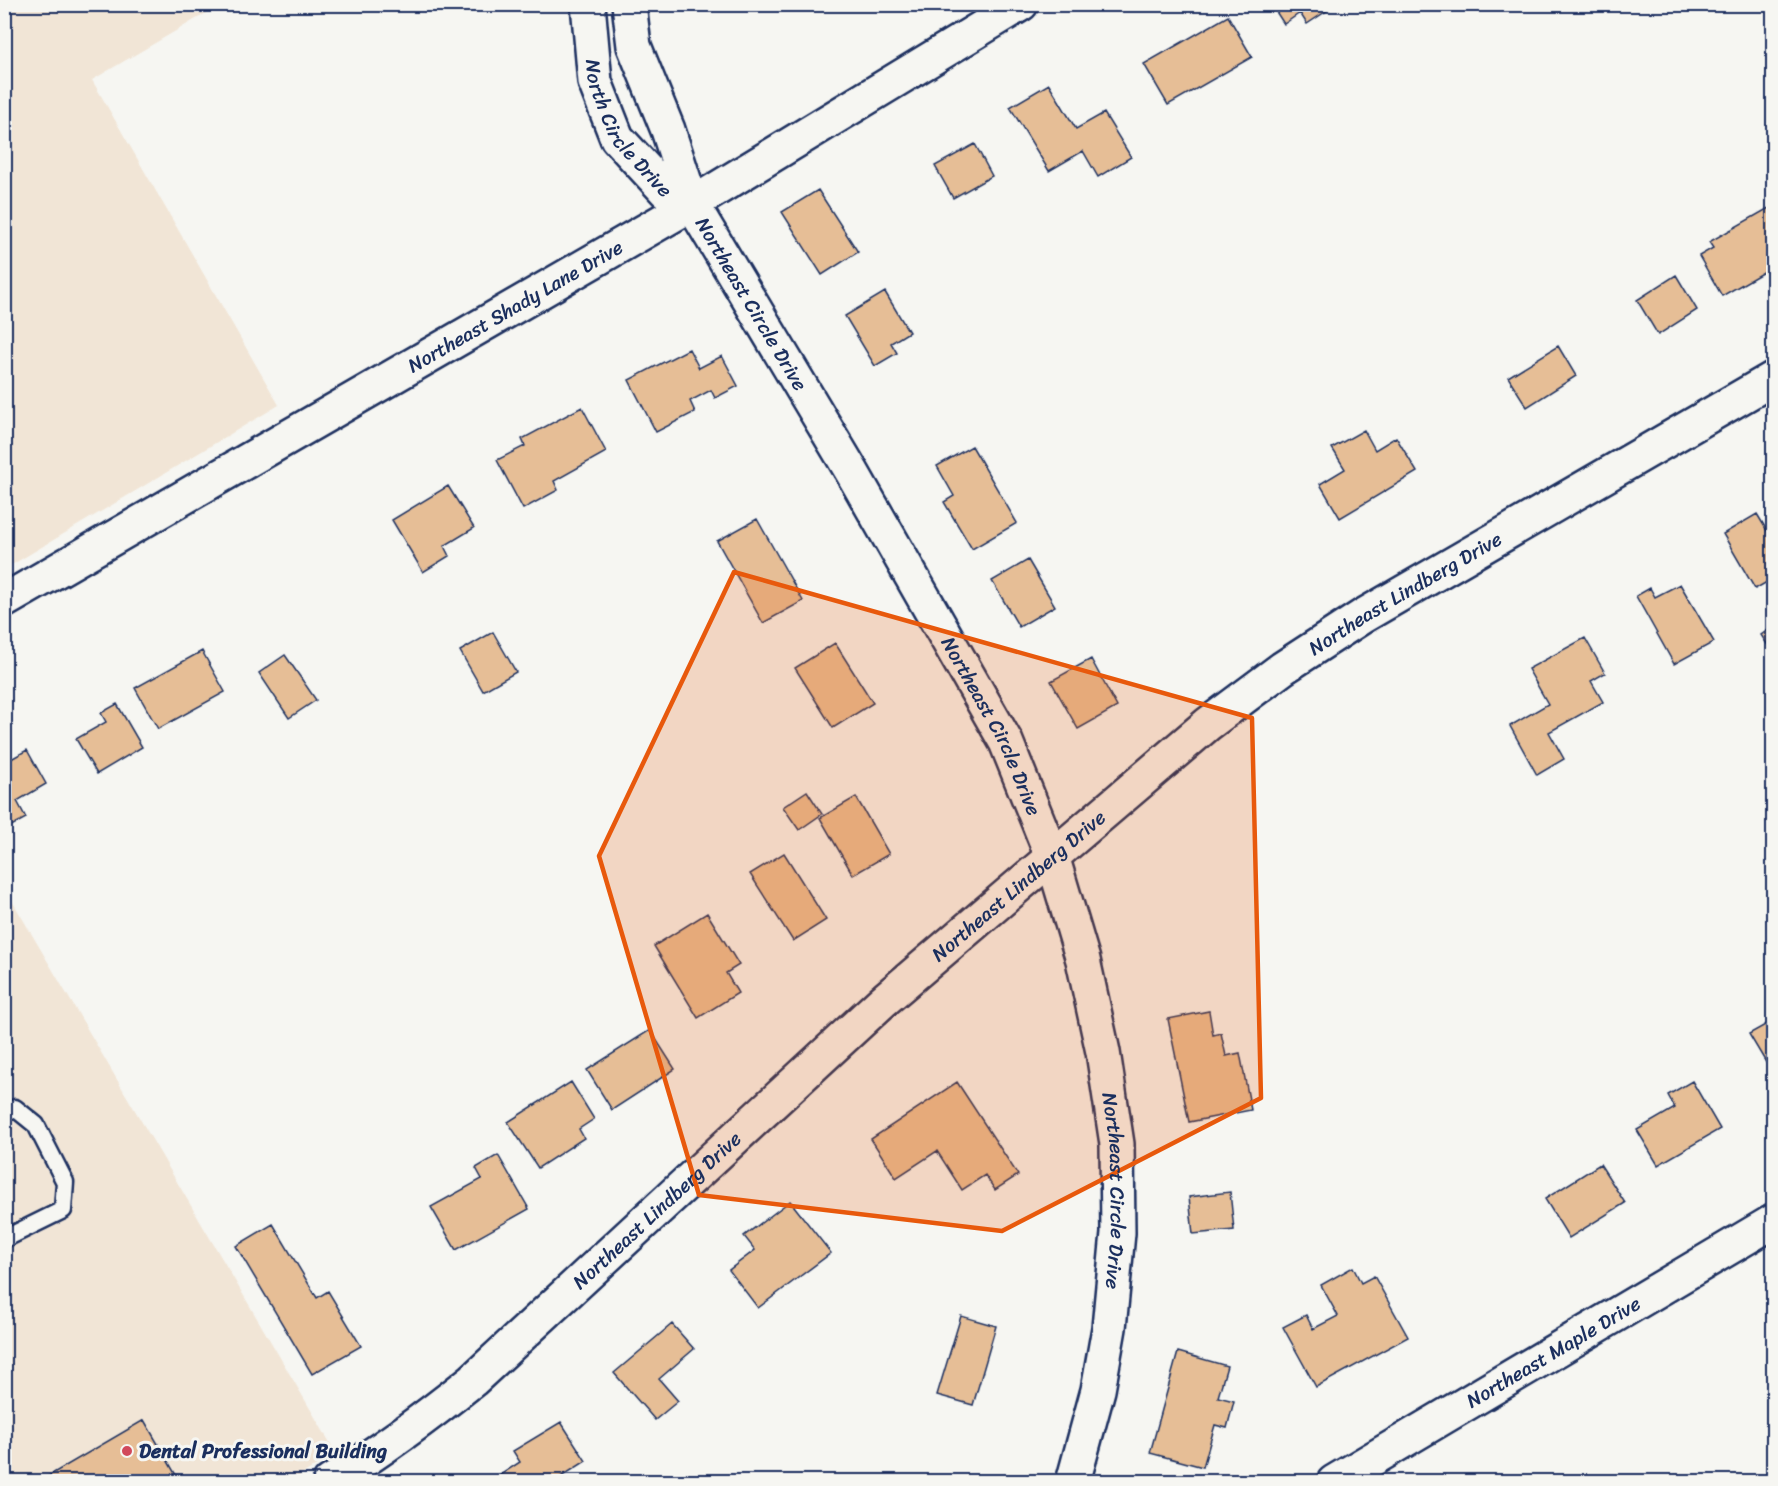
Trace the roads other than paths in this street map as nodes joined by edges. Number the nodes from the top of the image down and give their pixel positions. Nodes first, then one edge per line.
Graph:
1 (588, 4) edge
2 (629, 4) edge
3 (1021, 4) edge
4 (692, 204) junction
5 (1773, 378) edge
6 (4, 601) edge
7 (1052, 856) junction
8 (4, 1113) edge
9 (1773, 1221) edge
10 (4, 1239) edge
11 (330, 1482) edge
12 (1073, 1482) edge
13 (1334, 1482) edge

1 - 4 street, North Circle Drive
2 - 4 street, North Circle Drive
3 - 4 street, Northeast Shady Lane Drive
4 - 6 street, Northeast Shady Lane Drive
4 - 7 street, Northeast Circle Drive
5 - 7 street, Northeast Lindberg Drive
7 - 11 street, Northeast Lindberg Drive
7 - 12 street, Northeast Circle Drive
8 - 10 lane
9 - 13 street, Northeast Maple Drive

